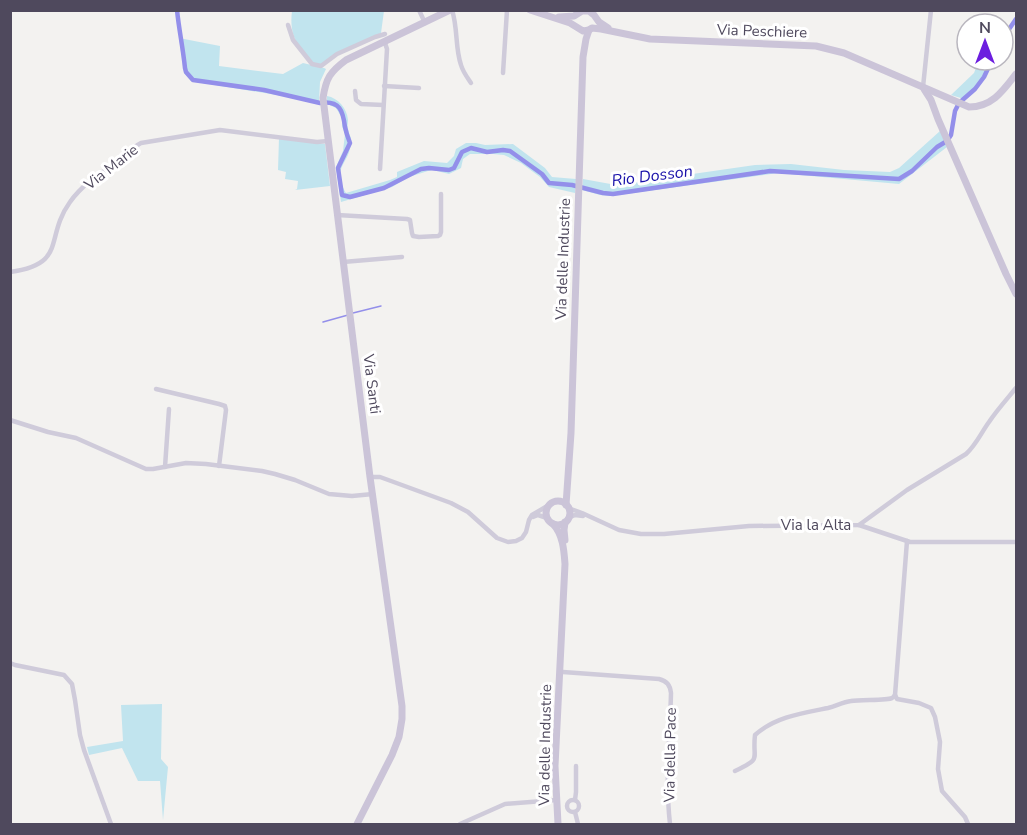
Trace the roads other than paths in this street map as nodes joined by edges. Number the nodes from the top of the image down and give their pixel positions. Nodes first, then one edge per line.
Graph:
1 (419, 10) edge
2 (451, 10) edge
3 (507, 10) edge
4 (530, 10) edge
5 (931, 10) edge
6 (580, 12) edge
7 (548, 15) junction
8 (594, 15) edge
9 (425, 22) junction
10 (288, 25) dead end
11 (578, 27) junction
12 (591, 29) junction
13 (615, 31) junction
14 (385, 34) dead end
15 (385, 43) junction
16 (583, 57) junction
17 (504, 73) dead end
18 (1017, 74) edge
19 (471, 83) dead end
20 (384, 86) junction
21 (923, 87) junction
22 (419, 88) dead end
23 (356, 91) dead end
24 (940, 95) junction
25 (383, 105) junction
26 (935, 109) junction
27 (328, 141) junction
28 (380, 169) dead end
29 (441, 194) dead end
30 (337, 215) junction
31 (402, 257) dead end
32 (343, 262) junction
33 (10, 272) edge
34 (1017, 294) edge
35 (1017, 387) edge
36 (156, 389) dead end
37 (169, 409) dead end
38 (10, 420) edge
39 (570, 462) junction
40 (219, 466) junction
41 (165, 467) junction
42 (370, 477) junction
43 (373, 494) junction
44 (552, 504) junction
45 (567, 506) junction
46 (530, 518) junction
47 (547, 518) junction
48 (567, 520) junction
49 (600, 522) junction
50 (553, 524) junction
51 (859, 525) junction
52 (907, 541) junction
53 (1017, 542) edge
54 (10, 663) edge
55 (563, 672) junction
56 (896, 695) junction
57 (576, 766) dead end
58 (735, 771) dead end
59 (556, 800) junction
60 (575, 800) junction
61 (575, 812) junction
62 (111, 825) edge
63 (357, 825) edge
64 (460, 825) edge
65 (560, 825) edge
66 (578, 825) edge
67 (670, 825) edge
68 (968, 825) edge

1 - 9 street
2 - 9 street, Via Santi
2 - 19 street
3 - 17 street
4 - 7 street
5 - 21 street
6 - 7 street
6 - 8 street
6 - 11 street
7 - 11 street
8 - 12 street
8 - 13 street
9 - 15 street, Via Santi
10 - 14 street
11 - 12 street
11 - 16 street, Via delle Industrie
12 - 13 street, Via Peschiere
12 - 16 street, Via delle Industrie
13 - 21 street, Via Peschiere
15 - 20 street
15 - 27 street, Via Santi
16 - 39 street, Via delle Industrie
18 - 24 street, Via Peschiere
20 - 22 street
20 - 25 street
21 - 24 street, Via Peschiere
21 - 26 street
23 - 25 street
24 - 26 street
25 - 28 street
26 - 34 street
27 - 30 street, Via Santi
27 - 33 street, Via Marie
29 - 30 street
30 - 32 street, Via Santi
31 - 32 street
32 - 42 street, Via Santi
35 - 51 street, Via la Alta
36 - 40 street
37 - 41 street
38 - 41 street
39 - 44 street, Via delle Industrie
39 - 45 street, Via delle Industrie
40 - 41 street
40 - 43 street
42 - 43 street, Via Santi
42 - 46 street
43 - 63 street, Via Santi
44 - 45 street
44 - 46 street
44 - 47 street
45 - 48 street
45 - 49 street
46 - 47 street
47 - 50 street
48 - 49 street
48 - 50 street
48 - 55 street, Via delle Industrie
49 - 51 street, Via la Alta
50 - 59 street, Via delle Industrie
51 - 52 street
52 - 53 street
52 - 56 street
54 - 62 street
55 - 65 street, Via delle Industrie
55 - 67 street, Via della Pace
56 - 58 street
56 - 68 street
57 - 60 street
59 - 64 street
59 - 65 street, Via delle Industrie
60 - 61 street
60 - 61 street
61 - 66 street

